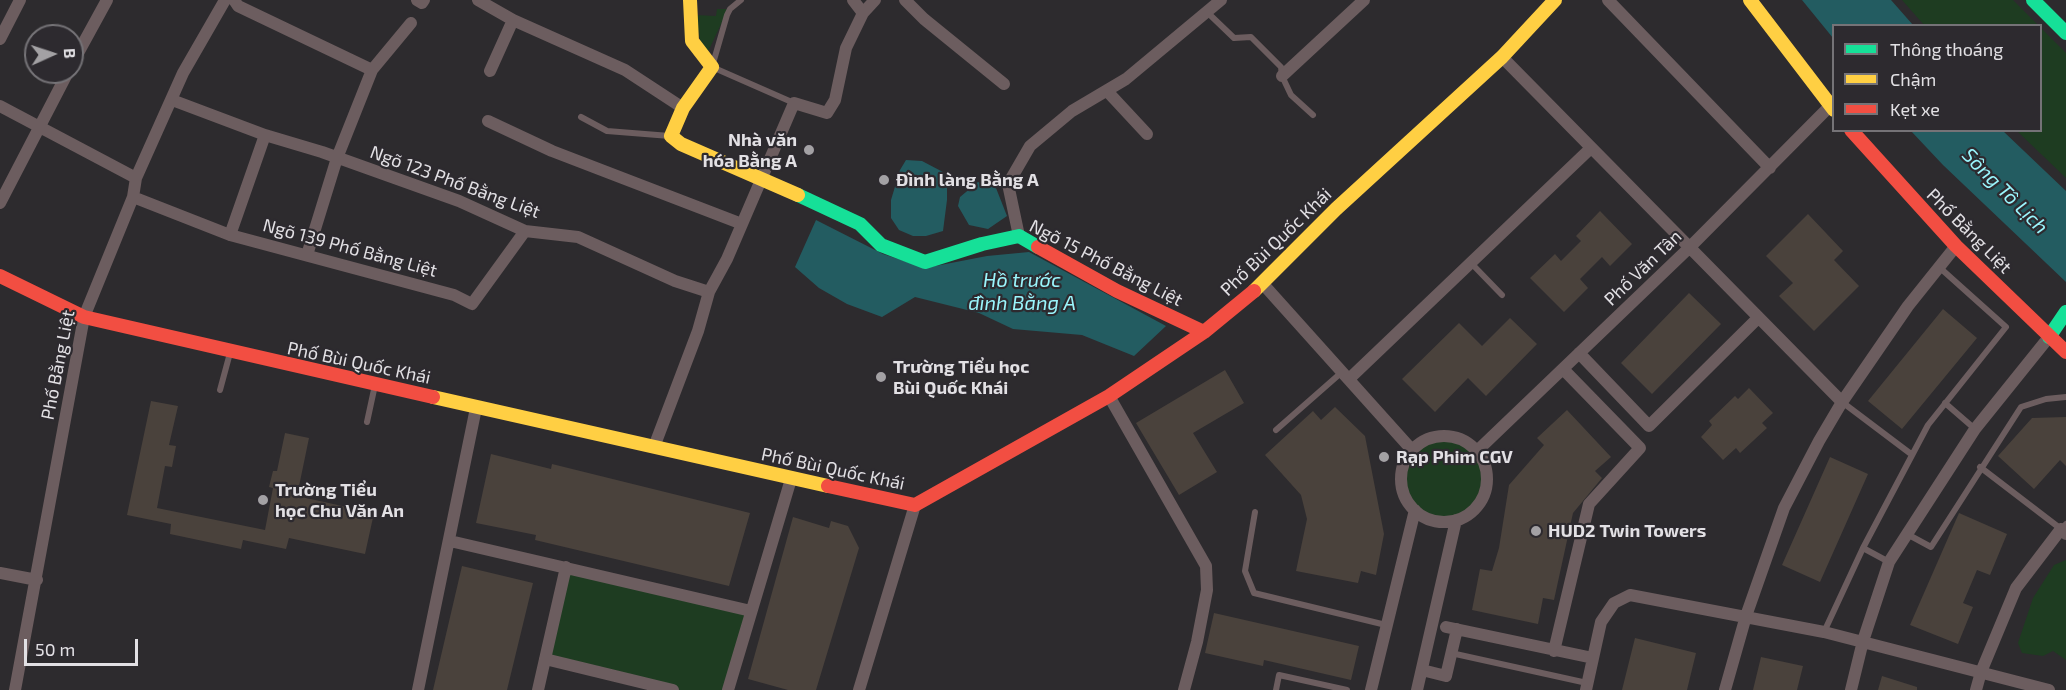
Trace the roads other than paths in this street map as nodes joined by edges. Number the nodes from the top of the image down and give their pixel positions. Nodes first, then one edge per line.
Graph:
1 (20, 0) edge
2 (107, 0) edge
3 (417, 0) edge
4 (424, 0) edge
5 (478, 0) edge
6 (690, 0) edge
7 (741, 0) edge
8 (853, 0) edge
9 (874, 0) edge
10 (905, 0) edge
11 (1221, 0) edge
12 (1364, 0) edge
13 (1555, 0) edge
14 (1608, 0) edge
15 (1750, 0) edge
16 (2033, 0) edge
17 (233, 1) edge
18 (863, 13) junction
19 (1208, 13) junction
20 (513, 20) junction
21 (411, 23) dead end
22 (2063, 25) edge
23 (0, 39) edge
24 (84, 42) edge
25 (1502, 57) junction
26 (712, 67) junction
27 (372, 70) junction
28 (490, 71) dead end
29 (1282, 76) junction
30 (62, 84) edge
31 (1004, 84) dead end
32 (1107, 91) junction
33 (172, 99) junction
34 (794, 103) junction
35 (0, 106) edge
36 (683, 108) junction
37 (1832, 108) edge
38 (1314, 115) dead end
39 (581, 117) dead end
40 (488, 122) dead end
41 (38, 128) junction
42 (1853, 132) edge
43 (1147, 134) dead end
44 (265, 135) junction
45 (670, 136) junction
46 (1591, 148) junction
47 (338, 158) junction
48 (1770, 168) junction
49 (136, 178) junction
50 (762, 180) junction
51 (133, 197) junction
52 (0, 203) edge
53 (742, 224) junction
54 (525, 231) junction
55 (230, 235) junction
56 (1019, 236) junction
57 (1956, 246) junction
58 (1689, 248) junction
59 (307, 255) junction
60 (1470, 262) junction
61 (1939, 267) junction
62 (0, 276) edge
63 (1263, 284) junction
64 (709, 292) junction
65 (1502, 295) dead end
66 (2066, 312) edge
67 (84, 316) junction
68 (1758, 318) junction
69 (1204, 332) junction
70 (2049, 337) junction
71 (230, 352) junction
72 (2066, 352) edge
73 (1579, 353) junction
74 (1563, 369) junction
75 (1345, 376) junction
76 (375, 384) junction
77 (220, 390) dead end
78 (1109, 396) junction
79 (2066, 397) edge
80 (1842, 402) junction
81 (1944, 403) junction
82 (476, 408) junction
83 (366, 422) dead end
84 (1975, 429) junction
85 (1275, 430) dead end
86 (654, 447) junction
87 (1412, 450) junction
88 (1477, 451) junction
89 (1911, 454) junction
90 (1980, 467) junction
91 (791, 479) junction
92 (915, 506) junction
93 (1415, 510) junction
94 (1256, 512) dead end
95 (1456, 520) junction
96 (2064, 529) edge
97 (1907, 534) junction
98 (450, 541) junction
99 (1863, 548) junction
100 (1889, 562) junction
101 (566, 567) junction
102 (0, 573) edge
103 (37, 580) junction
104 (751, 610) junction
105 (1746, 616) junction
106 (1386, 625) junction
107 (1824, 632) junction
108 (1863, 641) junction
109 (1554, 651) junction
110 (1451, 653) junction
111 (1593, 658) junction
112 (545, 659) junction
113 (1422, 670) junction
114 (1981, 672) junction
115 (1587, 686) edge
116 (1317, 687) edge
117 (15, 690) edge
118 (418, 690) edge
119 (538, 690) edge
120 (673, 690) edge
121 (728, 690) edge
122 (859, 690) edge
123 (1184, 690) edge
124 (1276, 690) edge
125 (1347, 690) edge
126 (1371, 690) edge
127 (1417, 690) edge
128 (1725, 690) edge
129 (1851, 690) edge
130 (1976, 690) edge
131 (2049, 690) edge

1 - 23 street
2 - 24 street
3 - 4 street
5 - 20 street
6 - 26 street
7 - 26 lane
8 - 18 street
9 - 18 street
10 - 31 street
11 - 19 street
12 - 29 street
13 - 25 street, Phố Bùi Quốc Khái
14 - 48 street
15 - 37 street
16 - 22 street
17 - 27 street
17 - 33 street, Phố Bằng Liệt
18 - 34 street
19 - 29 lane
19 - 32 street
20 - 28 street
20 - 36 street
21 - 27 street
25 - 46 street
25 - 63 street, Phố Bùi Quốc Khái
26 - 34 lane
26 - 36 street
27 - 47 street
29 - 38 lane
30 - 41 street
32 - 43 street
32 - 56 street
33 - 44 street, Ngõ 123 Phố Bằng Liệt
33 - 49 street, Phố Bằng Liệt
34 - 50 street
35 - 41 street
36 - 45 street
37 - 48 street, Phố Văn Tân
39 - 45 lane
40 - 53 street
41 - 49 street
41 - 52 street
42 - 57 street, Phố Bằng Liệt
44 - 47 street, Ngõ 123 Phố Bằng Liệt
44 - 55 street
45 - 50 street, Ngõ 15 Phố Bằng Liệt
46 - 58 street
46 - 60 street
47 - 54 street, Ngõ 123 Phố Bằng Liệt
47 - 59 street
48 - 58 street, Phố Văn Tân
49 - 51 street, Phố Bằng Liệt
50 - 53 street
50 - 56 street, Ngõ 15 Phố Bằng Liệt
51 - 55 street, Ngõ 139 Phố Bằng Liệt
51 - 67 street, Phố Bằng Liệt
53 - 64 street
54 - 59 street, Ngõ 139 Phố Bằng Liệt
54 - 64 street, Ngõ 123 Phố Bằng Liệt
55 - 59 street, Ngõ 139 Phố Bằng Liệt
56 - 69 street, Ngõ 15 Phố Bằng Liệt
57 - 61 street
57 - 70 street, Phố Bằng Liệt
58 - 68 street
58 - 73 street, Phố Văn Tân
60 - 65 lane
60 - 75 street
61 - 80 street
61 - 81 lane
62 - 67 street, Phố Bùi Quốc Khái
63 - 69 street, Phố Bùi Quốc Khái
63 - 75 street
64 - 86 street
66 - 70 street
67 - 71 street, Phố Bùi Quốc Khái
67 - 103 street, Phố Bằng Liệt
68 - 73 street
68 - 80 street
69 - 78 street, Phố Bùi Quốc Khái
70 - 72 street, Phố Bằng Liệt
70 - 84 street
71 - 76 street, Phố Bùi Quốc Khái
71 - 77 lane
73 - 74 street, Phố Văn Tân
74 - 88 street, Phố Văn Tân
74 - 109 street
75 - 85 lane
75 - 87 street
76 - 82 street, Phố Bùi Quốc Khái
76 - 83 lane
78 - 92 street, Phố Bùi Quốc Khái
78 - 123 street
79 - 90 lane
80 - 89 lane
80 - 105 street
81 - 84 lane
81 - 89 lane
82 - 86 street, Phố Bùi Quốc Khái
82 - 98 street
84 - 97 street
86 - 91 street, Phố Bùi Quốc Khái
87 - 88 street
87 - 93 street
88 - 95 street
89 - 99 lane
90 - 96 lane
90 - 97 lane
91 - 92 street, Phố Bùi Quốc Khái
91 - 104 street
92 - 122 street
93 - 95 street
93 - 106 street
94 - 106 lane
95 - 113 street
96 - 114 street
97 - 100 street
98 - 101 street
98 - 118 street
99 - 100 lane
99 - 107 lane
100 - 108 street
101 - 104 street
101 - 112 street
102 - 103 street
103 - 117 street, Phố Bằng Liệt
104 - 121 street
105 - 107 street
105 - 111 street
105 - 128 street
106 - 126 street
107 - 108 street
108 - 114 street
108 - 129 street
109 - 110 street
109 - 111 street
110 - 113 street
110 - 115 lane
111 - 115 street
112 - 119 street
112 - 120 street
113 - 127 street
114 - 130 street
114 - 131 street
116 - 124 lane
116 - 125 lane

